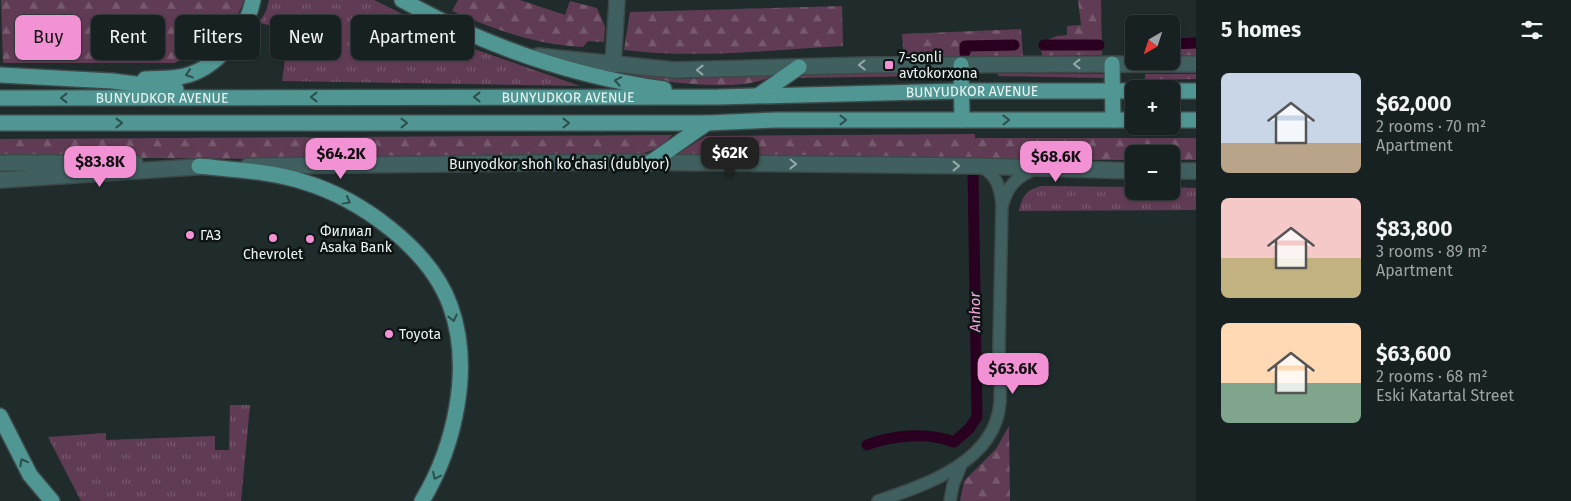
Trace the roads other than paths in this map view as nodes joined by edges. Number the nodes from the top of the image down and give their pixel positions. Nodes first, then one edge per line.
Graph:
1 (253, 0) edge
2 (402, 0) edge
3 (617, 0) edge
4 (521, 54) junction
5 (1112, 64) junction
6 (1196, 64) edge
7 (613, 65) junction
8 (961, 65) junction
9 (799, 67) junction
10 (0, 75) edge
11 (112, 81) junction
12 (1113, 90) junction
13 (961, 91) junction
14 (1125, 91) edge
15 (1180, 91) edge
16 (1196, 91) edge
17 (759, 95) junction
18 (240, 97) junction
19 (718, 97) junction
20 (0, 98) edge
21 (962, 120) junction
22 (1113, 120) junction
23 (1125, 120) edge
24 (1180, 120) edge
25 (1196, 120) edge
26 (0, 123) edge
27 (707, 124) junction
28 (650, 163) junction
29 (0, 164) edge
30 (199, 166) junction
31 (979, 166) junction
32 (1039, 168) junction
33 (1125, 171) edge
34 (1180, 171) edge
35 (1196, 171) edge
36 (0, 180) edge
37 (1002, 204) junction
38 (0, 416) edge
39 (962, 464) junction
40 (52, 501) edge
41 (422, 501) edge
42 (878, 501) edge
43 (950, 501) edge

1 -> 11 main road
2 - 4 main road
3 - 7 street
4 - 7 street, BUNYUDKOR AVENUE
19 -> 4 main road
5 - 6 street, BUNYUDKOR AVENUE
5 -> 8 street, BUNYUDKOR AVENUE
5 - 12 main road
9 -> 7 street, BUNYUDKOR AVENUE
8 -> 9 street, BUNYUDKOR AVENUE
8 - 13 main road
9 - 17 main road
10 - 11 main road
11 - 18 main road
12 - 13 main road, BUNYUDKOR AVENUE
12 - 14 main road, BUNYUDKOR AVENUE
12 - 22 main road
13 - 17 main road, BUNYUDKOR AVENUE
13 - 21 main road
15 - 16 main road
17 - 19 main road, BUNYUDKOR AVENUE
19 -> 18 main road, BUNYUDKOR AVENUE
18 -> 20 main road, BUNYUDKOR AVENUE
21 -> 22 main road, BUNYUDKOR AVENUE
27 -> 21 main road, BUNYUDKOR AVENUE
22 - 23 main road, BUNYUDKOR AVENUE
24 - 25 main road
26 -> 27 main road, BUNYUDKOR AVENUE
27 - 28 main road
28 - 30 street, Bunyodkor shoh koʻchasi (dublyor)
28 -> 31 street, Bunyodkor shoh koʻchasi (dublyor)
29 - 30 street, Bunyodkor shoh koʻchasi (dublyor)
30 - 36 street, Bunyodkor shoh koʻchasi (dublyor)
30 -> 41 main road
31 - 32 street
31 - 37 street
32 - 33 street
32 - 37 street
34 - 35 street
37 - 39 street
40 -> 38 main road
39 - 42 street
39 - 43 street

